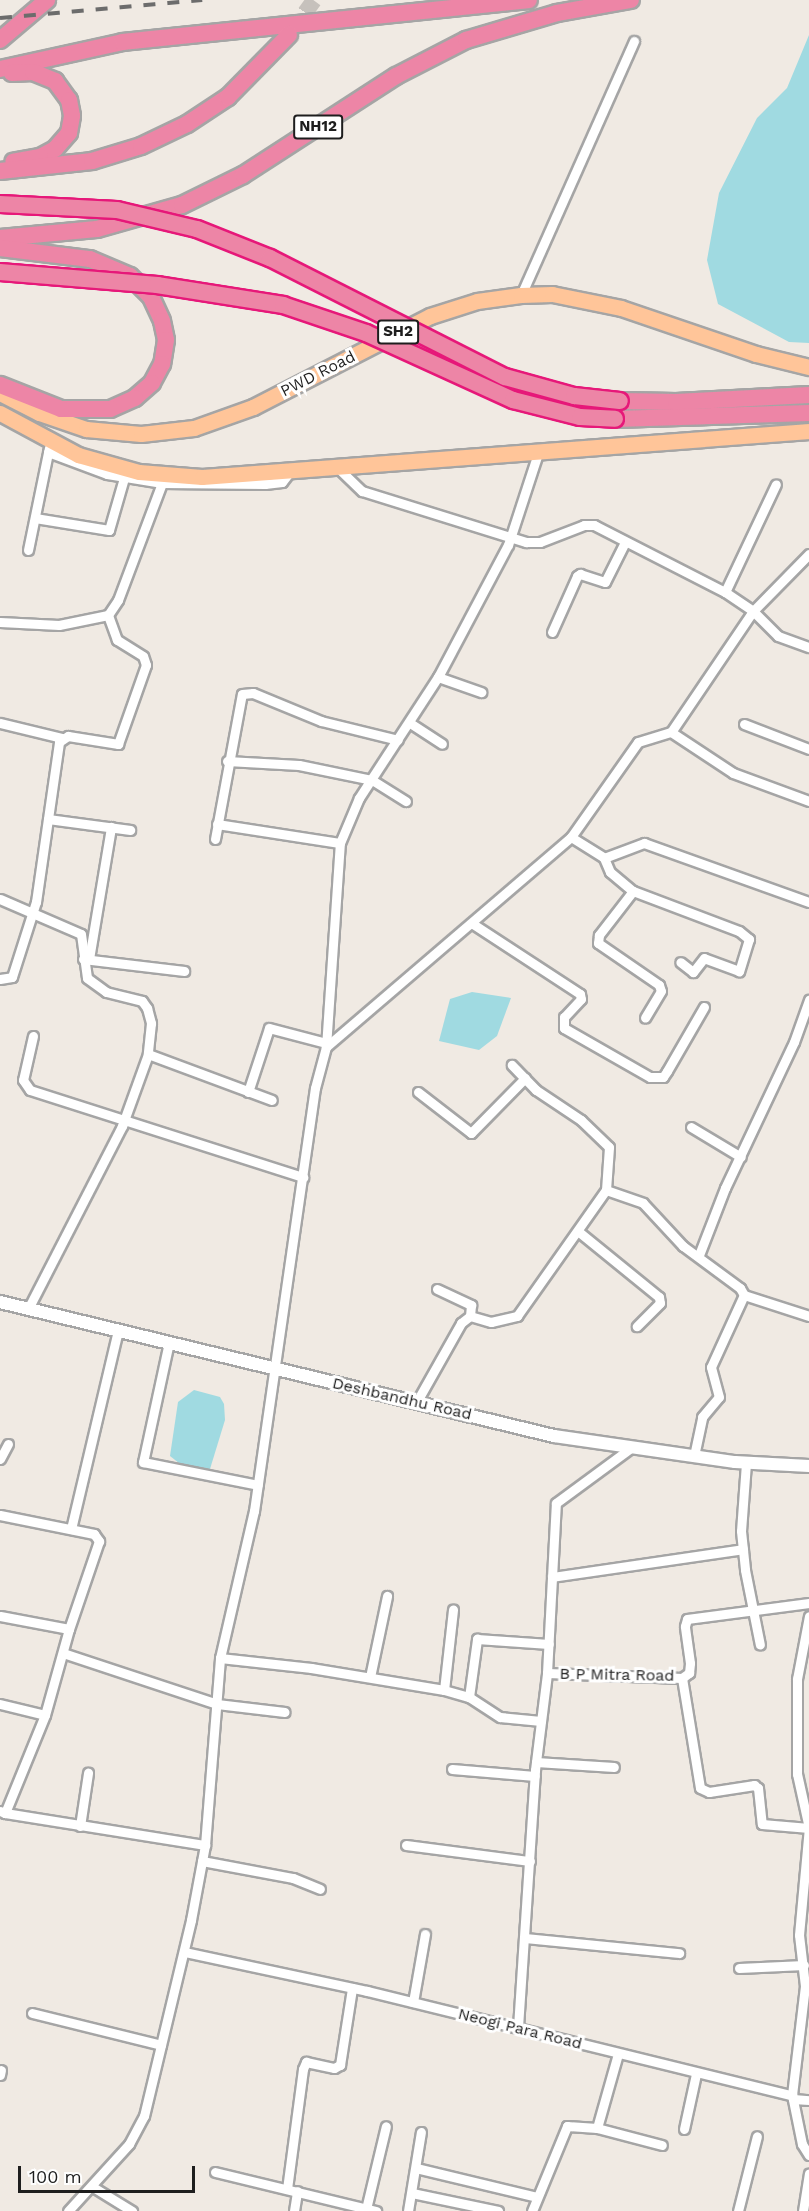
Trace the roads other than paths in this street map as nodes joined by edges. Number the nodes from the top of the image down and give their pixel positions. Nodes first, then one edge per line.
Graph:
1 (47, 0) edge
2 (529, 0) edge
3 (631, 0) edge
4 (288, 35) tunnel mouth
5 (0, 40) edge
6 (634, 41) dead end
7 (0, 69) edge
8 (0, 74) edge
9 (0, 163) edge
10 (0, 171) edge
11 (0, 204) edge
12 (0, 238) edge
13 (0, 248) edge
14 (0, 272) edge
15 (521, 295) junction
16 (809, 367) edge
17 (0, 385) edge
18 (0, 393) edge
19 (809, 395) edge
20 (0, 413) edge
21 (809, 413) edge
22 (809, 431) edge
23 (49, 448) junction
24 (538, 453) junction
25 (339, 469) junction
26 (124, 478) junction
27 (164, 479) junction
28 (776, 484) dead end
29 (34, 518) junction
30 (512, 537) junction
31 (624, 544) junction
32 (28, 550) dead end
33 (809, 554) edge
34 (725, 592) junction
35 (753, 611) junction
36 (108, 615) junction
37 (0, 622) edge
38 (552, 632) dead end
39 (809, 647) edge
40 (438, 677) junction
41 (481, 692) dead end
42 (0, 723) edge
43 (410, 723) junction
44 (744, 724) dead end
45 (671, 732) junction
46 (62, 738) junction
47 (399, 740) junction
48 (442, 744) dead end
49 (809, 748) edge
50 (227, 761) junction
51 (372, 780) junction
52 (406, 801) dead end
53 (809, 801) edge
54 (48, 819) junction
55 (217, 824) junction
56 (111, 827) junction
57 (130, 830) dead end
58 (571, 837) junction
59 (215, 839) dead end
60 (340, 843) junction
61 (604, 858) junction
62 (633, 891) junction
63 (0, 899) edge
64 (809, 902) edge
65 (31, 915) junction
66 (473, 924) junction
67 (86, 959) junction
68 (680, 962) dead end
69 (184, 971) dead end
70 (0, 979) edge
71 (809, 1000) edge
72 (704, 1007) dead end
73 (645, 1018) dead end
74 (33, 1036) dead end
75 (326, 1045) junction
76 (148, 1054) junction
77 (512, 1065) dead end
78 (525, 1078) junction
79 (248, 1092) junction
80 (417, 1092) dead end
81 (272, 1100) dead end
82 (124, 1119) junction
83 (691, 1127) dead end
84 (741, 1157) junction
85 (303, 1176) junction
86 (606, 1190) junction
87 (579, 1232) junction
88 (699, 1255) junction
89 (437, 1288) dead end
90 (744, 1295) junction
91 (0, 1302) edge
92 (28, 1309) junction
93 (470, 1316) junction
94 (809, 1316) edge
95 (637, 1326) dead end
96 (118, 1330) junction
97 (170, 1342) junction
98 (273, 1368) junction
99 (416, 1403) junction
100 (8, 1444) dead end
101 (632, 1447) junction
102 (694, 1456) junction
103 (0, 1459) edge
104 (746, 1463) junction
105 (809, 1467) edge
106 (258, 1485) junction
107 (0, 1515) edge
108 (71, 1529) junction
109 (743, 1550) junction
110 (552, 1577) junction
111 (387, 1596) dead end
112 (809, 1603) edge
113 (751, 1609) junction
114 (453, 1610) dead end
115 (0, 1616) edge
116 (809, 1616) edge
117 (69, 1629) junction
118 (549, 1644) junction
119 (760, 1645) dead end
120 (63, 1653) junction
121 (220, 1658) junction
122 (547, 1673) junction
123 (370, 1677) junction
124 (682, 1678) junction
125 (444, 1690) junction
126 (469, 1697) junction
127 (0, 1704) edge
128 (217, 1704) junction
129 (285, 1712) dead end
130 (45, 1715) junction
131 (541, 1721) junction
132 (536, 1762) junction
133 (614, 1767) dead end
134 (452, 1769) dead end
135 (88, 1773) dead end
136 (535, 1776) junction
137 (2, 1812) edge
138 (80, 1826) junction
139 (809, 1828) edge
140 (205, 1845) junction
141 (406, 1845) dead end
142 (202, 1861) junction
143 (530, 1861) junction
144 (806, 1874) edge
145 (320, 1889) dead end
146 (425, 1934) dead end
147 (804, 1936) edge
148 (525, 1938) junction
149 (184, 1952) junction
150 (679, 1953) dead end
151 (804, 1965) junction
152 (740, 1968) dead end
153 (352, 1988) junction
154 (413, 2002) junction
155 (32, 2013) dead end
156 (518, 2027) junction
157 (161, 2045) junction
158 (618, 2054) junction
159 (696, 2074) junction
160 (793, 2097) junction
161 (809, 2100) edge
162 (386, 2126) dead end
163 (597, 2128) junction
164 (684, 2129) dead end
165 (422, 2132) dead end
166 (757, 2136) dead end
167 (662, 2145) dead end
168 (809, 2155) edge
169 (416, 2168) junction
170 (215, 2172) dead end
171 (809, 2174) edge
172 (93, 2187) junction
173 (292, 2190) junction
174 (412, 2193) junction
175 (537, 2197) junction
176 (366, 2209) junction
177 (68, 2211) edge
178 (132, 2211) edge
179 (294, 2211) edge
180 (376, 2211) edge
181 (408, 2211) edge
182 (498, 2211) edge
183 (532, 2211) edge
184 (738, 2211) edge
185 (803, 2211) edge

1 - 5 highway
2 - 7 highway
3 - 12 highway, NH12
4 - 10 highway
6 - 15 street
8 - 9 highway
11 - 19 highway, bridge
13 - 17 highway
14 - 21 highway, bridge
15 - 16 main road, PWD Road / SH2
15 - 18 main road, PWD Road / SH2
20 - 23 main road
22 - 24 main road
23 - 26 street
23 - 27 main road
23 - 29 street
24 - 25 main road
24 - 30 street
25 - 27 main road
25 - 30 street
26 - 27 street
26 - 29 street
27 - 36 street
28 - 34 street
29 - 32 street
30 - 31 street
30 - 40 street
31 - 34 street
31 - 38 street
33 - 35 street
34 - 35 street
35 - 39 street
35 - 45 street
36 - 37 street
36 - 46 street
40 - 41 street
40 - 43 street
42 - 46 street
43 - 47 street
43 - 48 street
44 - 49 street
45 - 53 street
45 - 58 street
46 - 54 street
47 - 50 street
47 - 51 street
50 - 51 street
50 - 55 street
51 - 52 street
51 - 60 street
54 - 56 street
54 - 65 street
55 - 59 street
55 - 60 street
56 - 57 street
56 - 67 street
58 - 61 street
58 - 66 street
60 - 75 street
61 - 62 street
61 - 64 street
62 - 68 street
62 - 73 street
63 - 65 street
65 - 67 street
65 - 70 street
66 - 72 street
66 - 75 street
67 - 69 street
67 - 76 street
71 - 84 street
74 - 82 street
75 - 79 street
75 - 85 street
76 - 79 street
76 - 82 street
77 - 78 street
78 - 80 street
78 - 86 street
79 - 81 street
82 - 85 street
82 - 92 street
83 - 84 street
84 - 88 street
85 - 98 street
86 - 87 street
86 - 88 street
87 - 93 street
87 - 95 street
88 - 90 street
89 - 93 street
90 - 94 street
90 - 102 street
91 - 92 street, Deshbandhu Road
92 - 96 street, Deshbandhu Road
93 - 99 street
96 - 97 street, Deshbandhu Road
96 - 108 street
97 - 98 street, Deshbandhu Road
97 - 106 street
98 - 99 street, Deshbandhu Road
98 - 106 street
99 - 101 street, Deshbandhu Road
100 - 103 street
101 - 102 street, Deshbandhu Road
101 - 110 street
102 - 104 street, Deshbandhu Road
104 - 105 street, Deshbandhu Road
104 - 109 street
106 - 121 street
107 - 108 street
108 - 117 street
109 - 110 street
109 - 113 street
110 - 118 street
111 - 123 street
112 - 113 street, B P Mitra Road
113 - 119 street
113 - 124 street, B P Mitra Road
114 - 125 street
115 - 117 street
116 - 139 street
117 - 120 street
118 - 122 street
118 - 126 street
120 - 128 street
120 - 130 street
121 - 123 street
121 - 128 street
122 - 124 street, B P Mitra Road
122 - 131 street
123 - 125 street
124 - 139 street
125 - 126 street
126 - 131 street
127 - 130 street
128 - 129 street
128 - 140 street
130 - 137 street
131 - 132 street
132 - 133 street
132 - 136 street
134 - 136 street
135 - 138 street
136 - 143 street
137 - 138 street
138 - 140 street
139 - 144 street
140 - 142 street
141 - 143 street
142 - 145 street
142 - 149 street
143 - 148 street
144 - 147 street
146 - 154 street
147 - 151 street
148 - 150 street
148 - 156 street
149 - 153 street, Neogi Para Road
149 - 157 street
151 - 152 street
151 - 160 street
153 - 154 street, Neogi Para Road
153 - 173 street
154 - 156 street, Neogi Para Road
155 - 157 street
156 - 158 street, Neogi Para Road
157 - 172 street
158 - 159 street, Neogi Para Road
158 - 163 street
159 - 160 street, Neogi Para Road
159 - 164 street
160 - 161 street, Neogi Para Road
160 - 168 street
162 - 176 street
163 - 167 street
163 - 175 street
165 - 169 street
166 - 184 street
169 - 174 street
169 - 175 street
170 - 173 street
171 - 185 street
172 - 177 street
172 - 178 street
173 - 176 street
173 - 179 street
174 - 181 street
174 - 182 street
175 - 183 street
176 - 180 street

